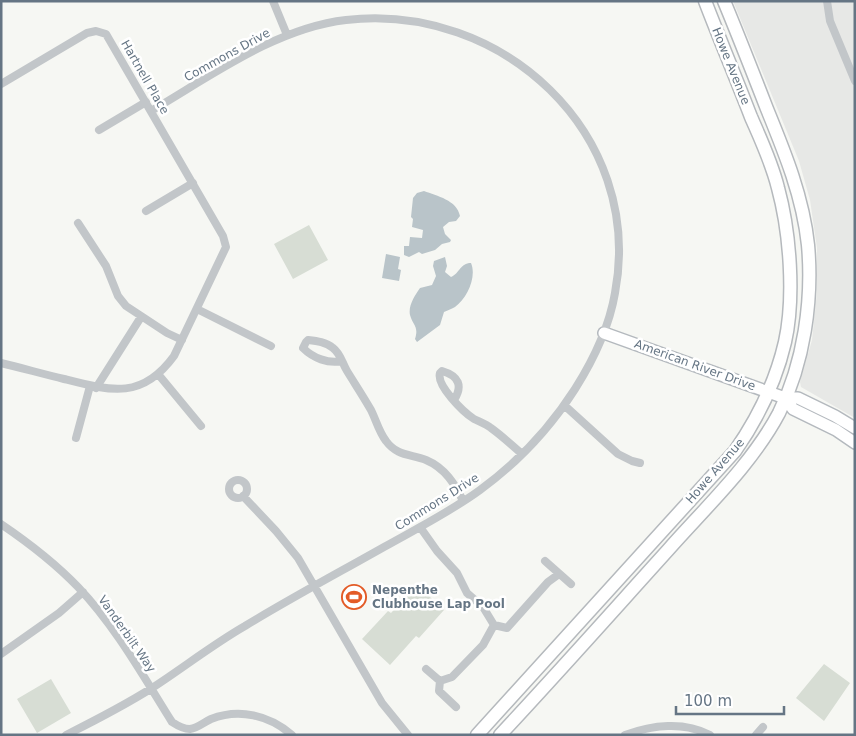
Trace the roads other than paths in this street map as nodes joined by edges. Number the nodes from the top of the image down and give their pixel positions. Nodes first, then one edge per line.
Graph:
1 (273, 1) edge
2 (704, 1) edge
3 (724, 1) edge
4 (827, 1) edge
5 (287, 35) junction
6 (855, 82) edge
7 (1, 84) edge
8 (146, 102) junction
9 (151, 111) junction
10 (100, 130) dead end
11 (193, 184) junction
12 (146, 211) dead end
13 (78, 223) dead end
14 (197, 309) junction
15 (141, 317) junction
16 (604, 333) junction
17 (182, 340) junction
18 (271, 346) dead end
19 (342, 360) junction
20 (1, 363) edge
21 (158, 374) junction
22 (93, 387) junction
23 (768, 392) junction
24 (785, 398) junction
25 (454, 400) dead end
26 (564, 405) junction
27 (200, 426) dead end
28 (855, 428) edge
29 (76, 438) dead end
30 (855, 443) edge
31 (522, 454) junction
32 (640, 463) dead end
33 (243, 496) dead end
34 (463, 501) junction
35 (1, 524) edge
36 (420, 527) junction
37 (545, 561) dead end
38 (559, 574) junction
39 (571, 584) dead end
40 (315, 586) junction
41 (83, 592) junction
42 (494, 625) junction
43 (1, 654) edge
44 (426, 669) dead end
45 (440, 681) junction
46 (151, 688) junction
47 (456, 707) dead end
48 (763, 727) dead end
49 (662, 731) edge
50 (66, 735) edge
51 (292, 735) edge
52 (408, 735) edge
53 (477, 735) edge
54 (500, 735) edge
55 (625, 735) edge
56 (710, 735) edge
57 (756, 735) edge

1 - 5 street
2 - 23 main road, Howe Avenue
3 - 24 main road, Howe Avenue
4 - 6 street
5 - 9 street, Commons Drive
5 - 16 street, Commons Drive
7 - 8 street, Hartnell Place
8 - 9 street, Hartnell Place
8 - 10 street
9 - 11 street, Hartnell Place
11 - 12 street
11 - 14 street, Hartnell Place
13 - 15 street
14 - 17 street, Hartnell Place
14 - 18 street
15 - 17 street
15 - 22 street
16 - 23 street, American River Drive
16 - 26 street, Commons Drive
17 - 21 street, Hartnell Place
19 - 19 street
19 - 34 street
20 - 22 street, Hartnell Place
21 - 22 street, Hartnell Place
21 - 27 street
22 - 29 street
23 - 24 street, American River Drive
23 - 53 main road, Howe Avenue
24 - 28 street, American River Drive
24 - 30 street, American River Drive
24 - 54 main road, Howe Avenue
25 - 31 street
26 - 31 street, Commons Drive
26 - 32 street
31 - 34 street, Commons Drive
33 - 40 street
34 - 36 street, Commons Drive
35 - 41 street, Vanderbilt Way
36 - 40 street, Commons Drive
36 - 42 street
37 - 38 street
38 - 39 street
38 - 42 street
40 - 46 street, Commons Drive
40 - 52 street
41 - 43 street, Vanderbilt Way
41 - 46 street, Vanderbilt Way
42 - 45 street
44 - 45 street
45 - 47 street
46 - 50 street, Commons Drive
46 - 51 street, Vanderbilt Way
48 - 57 street
49 - 55 street
49 - 56 street

